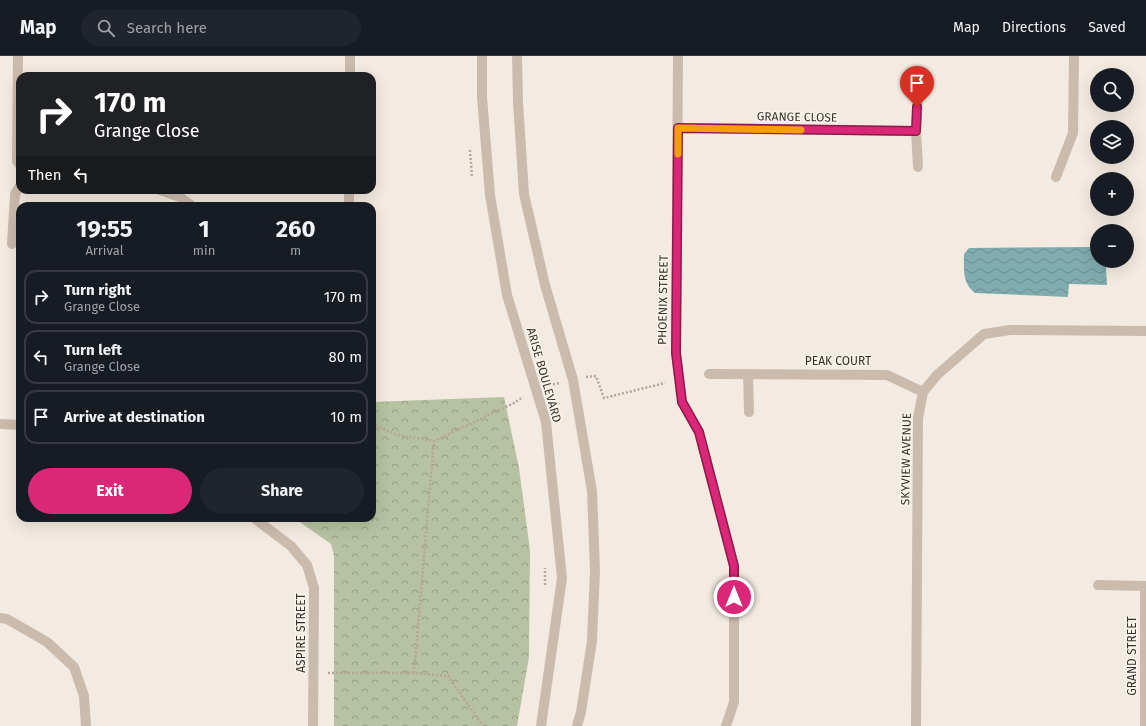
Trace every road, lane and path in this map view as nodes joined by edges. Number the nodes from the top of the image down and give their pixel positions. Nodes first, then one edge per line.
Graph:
1 (18, 56) edge
2 (350, 56) edge
3 (482, 56) edge
4 (517, 56) edge
5 (678, 56) edge
6 (1074, 56) edge
7 (18, 72) edge
8 (350, 72) edge
9 (918, 95) dead end
10 (678, 128) junction
11 (916, 131) junction
12 (470, 148) dead end
13 (918, 167) dead end
14 (1056, 177) dead end
15 (472, 179) dead end
16 (16, 192) edge
17 (171, 194) edge
18 (187, 202) edge
19 (12, 244) dead end
20 (1146, 331) edge
21 (709, 374) dead end
22 (748, 374) junction
23 (679, 379) junction
24 (573, 380) junction
25 (536, 389) junction
26 (923, 392) junction
27 (526, 404) dead end
28 (749, 412) dead end
29 (0, 424) edge
30 (16, 425) edge
31 (376, 426) edge
32 (434, 441) junction
33 (259, 522) edge
34 (545, 563) dead end
35 (545, 586) dead end
36 (1098, 586) dead end
37 (1146, 586) edge
38 (0, 618) edge
39 (314, 673) junction
40 (414, 673) junction
41 (86, 726) edge
42 (313, 726) edge
43 (483, 726) edge
44 (541, 726) edge
45 (577, 726) edge
46 (726, 726) edge
47 (916, 726) edge
48 (1145, 726) edge

1 - 7 street
2 - 8 street
3 - 25 street, ARISE BOULEVARD
4 - 24 street, ARISE BOULEVARD
5 - 10 street, PHOENIX STREET
6 - 14 street
9 - 11 street
10 - 11 street, GRANGE CLOSE
10 - 23 street, PHOENIX STREET
11 - 13 street
12 - 15 path
16 - 19 street
17 - 18 street
20 - 26 street, SKYVIEW AVENUE
21 - 22 street, PEAK COURT
22 - 26 street, PEAK COURT
22 - 28 street
23 - 24 path
23 - 46 street, PHOENIX STREET
24 - 25 path
24 - 45 street, ARISE BOULEVARD
25 - 44 street, ARISE BOULEVARD
26 - 47 street, SKYVIEW AVENUE
27 - 32 path
29 - 30 street
31 - 32 path
32 - 40 path
33 - 39 street, ASPIRE STREET
34 - 35 path
36 - 37 street, GRAND STREET
37 - 48 street, GRAND STREET
38 - 41 street
39 - 40 path
39 - 42 street, ASPIRE STREET
40 - 43 path

